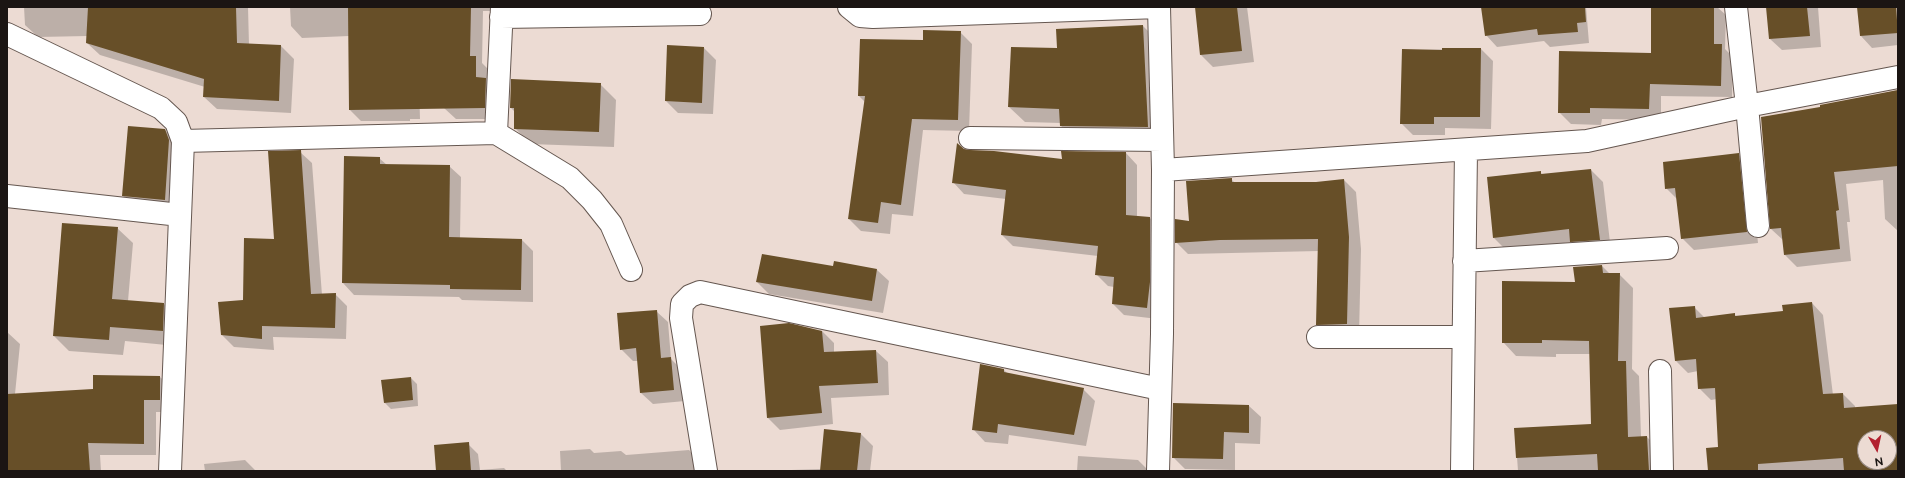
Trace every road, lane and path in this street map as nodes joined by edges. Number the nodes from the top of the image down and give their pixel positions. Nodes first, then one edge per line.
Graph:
1 (849, 7) edge
2 (1159, 7) edge
3 (1736, 7) edge
4 (501, 12) edge
5 (700, 14) dead end
6 (7, 34) edge
7 (1898, 77) edge
8 (1747, 106) junction
9 (496, 133) junction
10 (970, 138) dead end
11 (1162, 140) junction
12 (183, 141) junction
13 (1466, 150) junction
14 (1163, 170) junction
15 (7, 196) edge
16 (180, 215) junction
17 (1758, 226) dead end
18 (1667, 248) dead end
19 (1464, 261) junction
20 (631, 270) dead end
21 (1318, 337) dead end
22 (1464, 337) junction
23 (1660, 371) dead end
24 (1160, 389) junction
25 (170, 471) edge
26 (706, 471) edge
27 (1158, 471) edge
28 (1462, 471) edge
29 (1662, 471) edge

1 - 2 street
2 - 11 street
3 - 8 street
4 - 5 street
4 - 9 street
6 - 12 street
7 - 8 street
8 - 13 street
8 - 17 street
9 - 12 street
9 - 20 street
10 - 11 street
11 - 14 street
12 - 16 street
13 - 14 street
13 - 19 street
14 - 24 street
15 - 16 street
16 - 25 street
18 - 19 street
19 - 22 street
21 - 22 street
22 - 28 street
23 - 29 street
24 - 26 street
24 - 27 street

